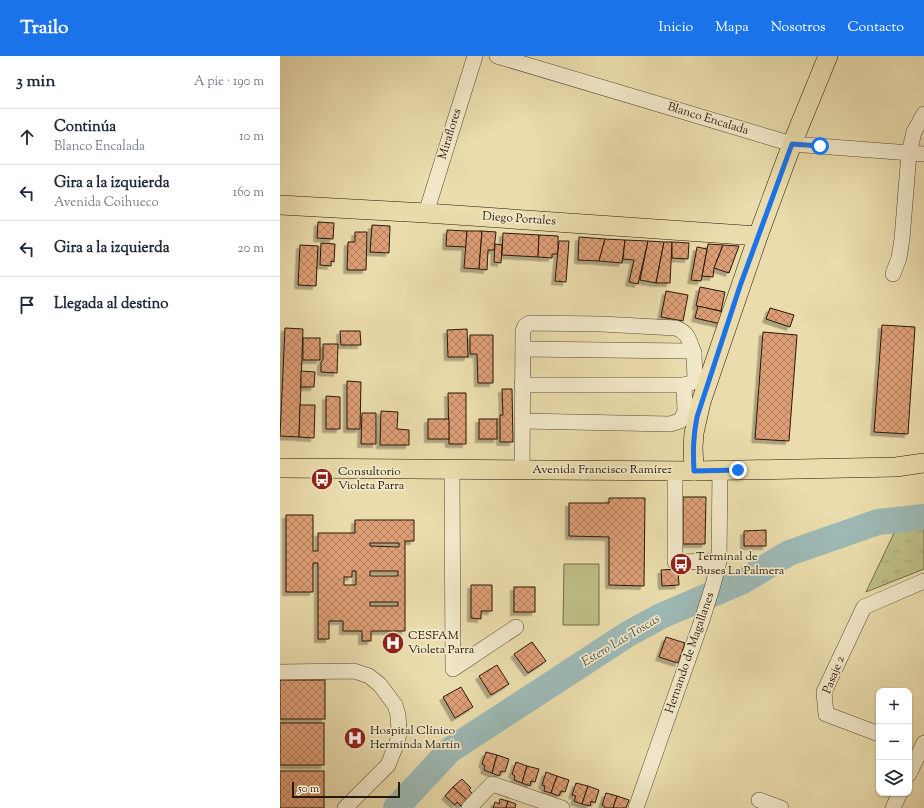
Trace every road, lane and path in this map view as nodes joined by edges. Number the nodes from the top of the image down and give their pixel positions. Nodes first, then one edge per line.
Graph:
1 (475, 56) edge
2 (497, 56) edge
3 (828, 56) edge
4 (924, 114) edge
5 (792, 144) junction
6 (909, 153) junction
7 (924, 154) edge
8 (280, 205) edge
9 (426, 213) junction
10 (758, 236) junction
11 (893, 274) dead end
12 (523, 349) junction
13 (694, 353) junction
14 (522, 385) junction
15 (684, 385) junction
16 (522, 421) junction
17 (924, 463) edge
18 (280, 468) edge
19 (452, 469) junction
20 (522, 470) junction
21 (720, 470) junction
22 (675, 471) junction
23 (694, 471) junction
24 (719, 561) junction
25 (924, 581) edge
26 (516, 627) dead end
27 (280, 672) edge
28 (876, 733) edge
29 (919, 747) edge
30 (912, 766) edge
31 (899, 796) edge
32 (759, 800) dead end
33 (345, 808) edge
34 (468, 808) edge
35 (562, 808) edge
36 (636, 808) edge
37 (781, 808) edge
38 (893, 808) edge

1 - 9 street, Miraflores
2 - 5 street, Blanco Encalada
3 - 5 main road
4 - 6 street
5 - 6 street, Blanco Encalada
5 - 10 main road
6 - 7 street, Blanco Encalada
6 - 11 street
8 - 9 main road, Diego Portales
9 - 10 main road, Diego Portales
10 - 23 main road
12 - 13 street
12 - 13 street
12 - 14 street
13 - 15 street
14 - 15 street
14 - 16 street
15 - 16 street
16 - 20 street
17 - 21 main road, Avenida Francisco Ramírez
18 - 19 main road, Avenida Francisco Ramírez
19 - 20 main road, Avenida Francisco Ramírez
19 - 26 street
20 - 22 main road, Avenida Francisco Ramírez
21 - 23 main road, Avenida Francisco Ramírez
21 - 24 street, Hernando de Magallanes
22 - 23 main road, Avenida Francisco Ramírez
22 - 24 street
24 - 36 street, Hernando de Magallanes
25 - 28 street, Pasaje 2
27 - 33 street
29 - 30 street
31 - 38 street
32 - 37 street
34 - 35 street

